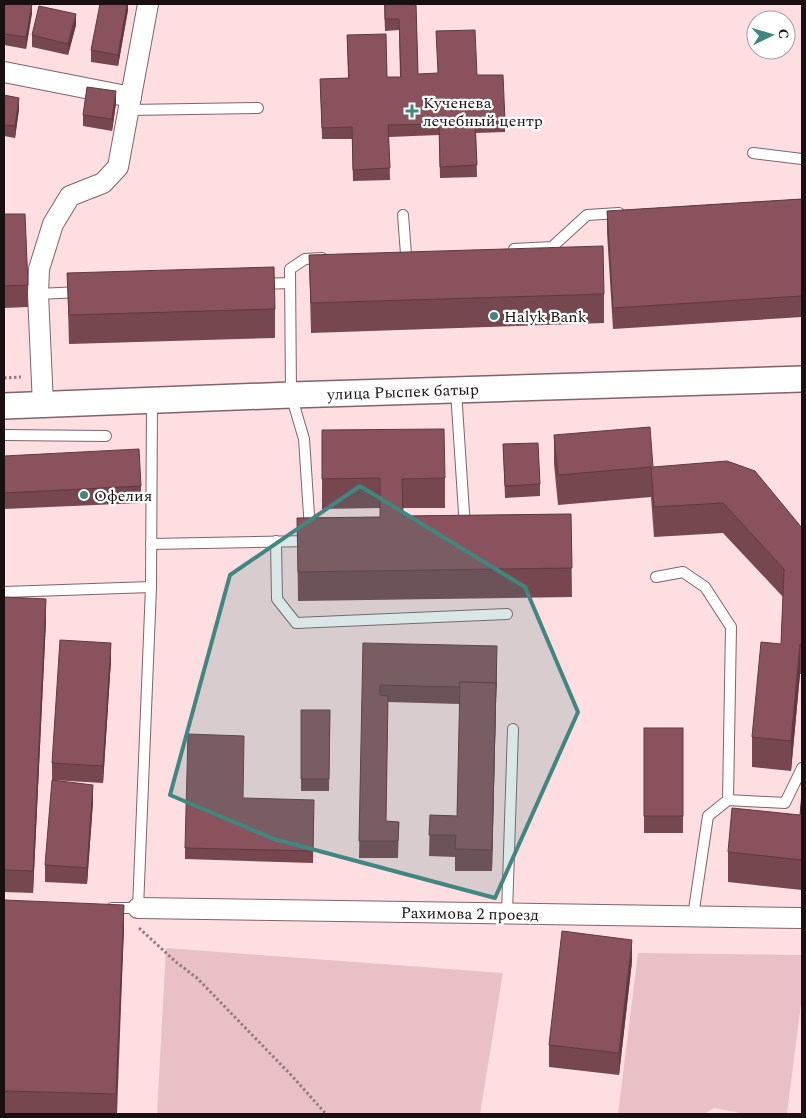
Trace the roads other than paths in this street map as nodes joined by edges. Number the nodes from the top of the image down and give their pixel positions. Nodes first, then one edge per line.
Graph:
1 (148, 4) edge
2 (4, 72) edge
3 (130, 104) junction
4 (258, 108) dead end
5 (753, 153) dead end
6 (802, 160) edge
7 (626, 212) edge
8 (403, 215) dead end
9 (504, 250) edge
10 (406, 254) edge
11 (332, 258) edge
12 (290, 283) junction
13 (252, 285) edge
14 (87, 292) edge
15 (38, 294) junction
16 (802, 379) edge
17 (456, 390) junction
18 (291, 395) junction
19 (152, 400) junction
20 (43, 405) junction
21 (4, 406) edge
22 (4, 435) edge
23 (106, 436) dead end
24 (465, 531) edge
25 (276, 542) junction
26 (150, 544) junction
27 (656, 577) dead end
28 (151, 587) junction
29 (4, 592) edge
30 (507, 614) dead end
31 (513, 729) dead end
32 (802, 768) edge
33 (728, 800) junction
34 (100, 907) edge
35 (507, 914) junction
36 (693, 916) junction
37 (139, 918) junction
38 (802, 918) edge

1 - 3 street
2 - 3 street
3 - 4 lane
3 - 15 street
5 - 6 lane
7 - 9 lane
8 - 10 lane
11 - 12 lane
12 - 13 lane
12 - 18 lane
14 - 15 lane
15 - 20 street
16 - 17 street, улица Рыспек батыр
17 - 18 street, улица Рыспек батыр
17 - 24 lane
18 - 19 street, улица Рыспек батыр
18 - 25 lane
19 - 20 street, улица Рыспек батыр
19 - 26 lane
20 - 21 street, улица Рыспек батыр
22 - 23 lane
25 - 26 lane
25 - 30 lane
26 - 28 lane
27 - 33 lane
28 - 29 lane
28 - 37 lane
31 - 35 lane
32 - 33 lane
33 - 36 lane
34 - 37 lane
35 - 36 street, Рахимова 2 проезд
35 - 37 street, Рахимова 2 проезд
36 - 38 street, Рахимова 2 проезд

